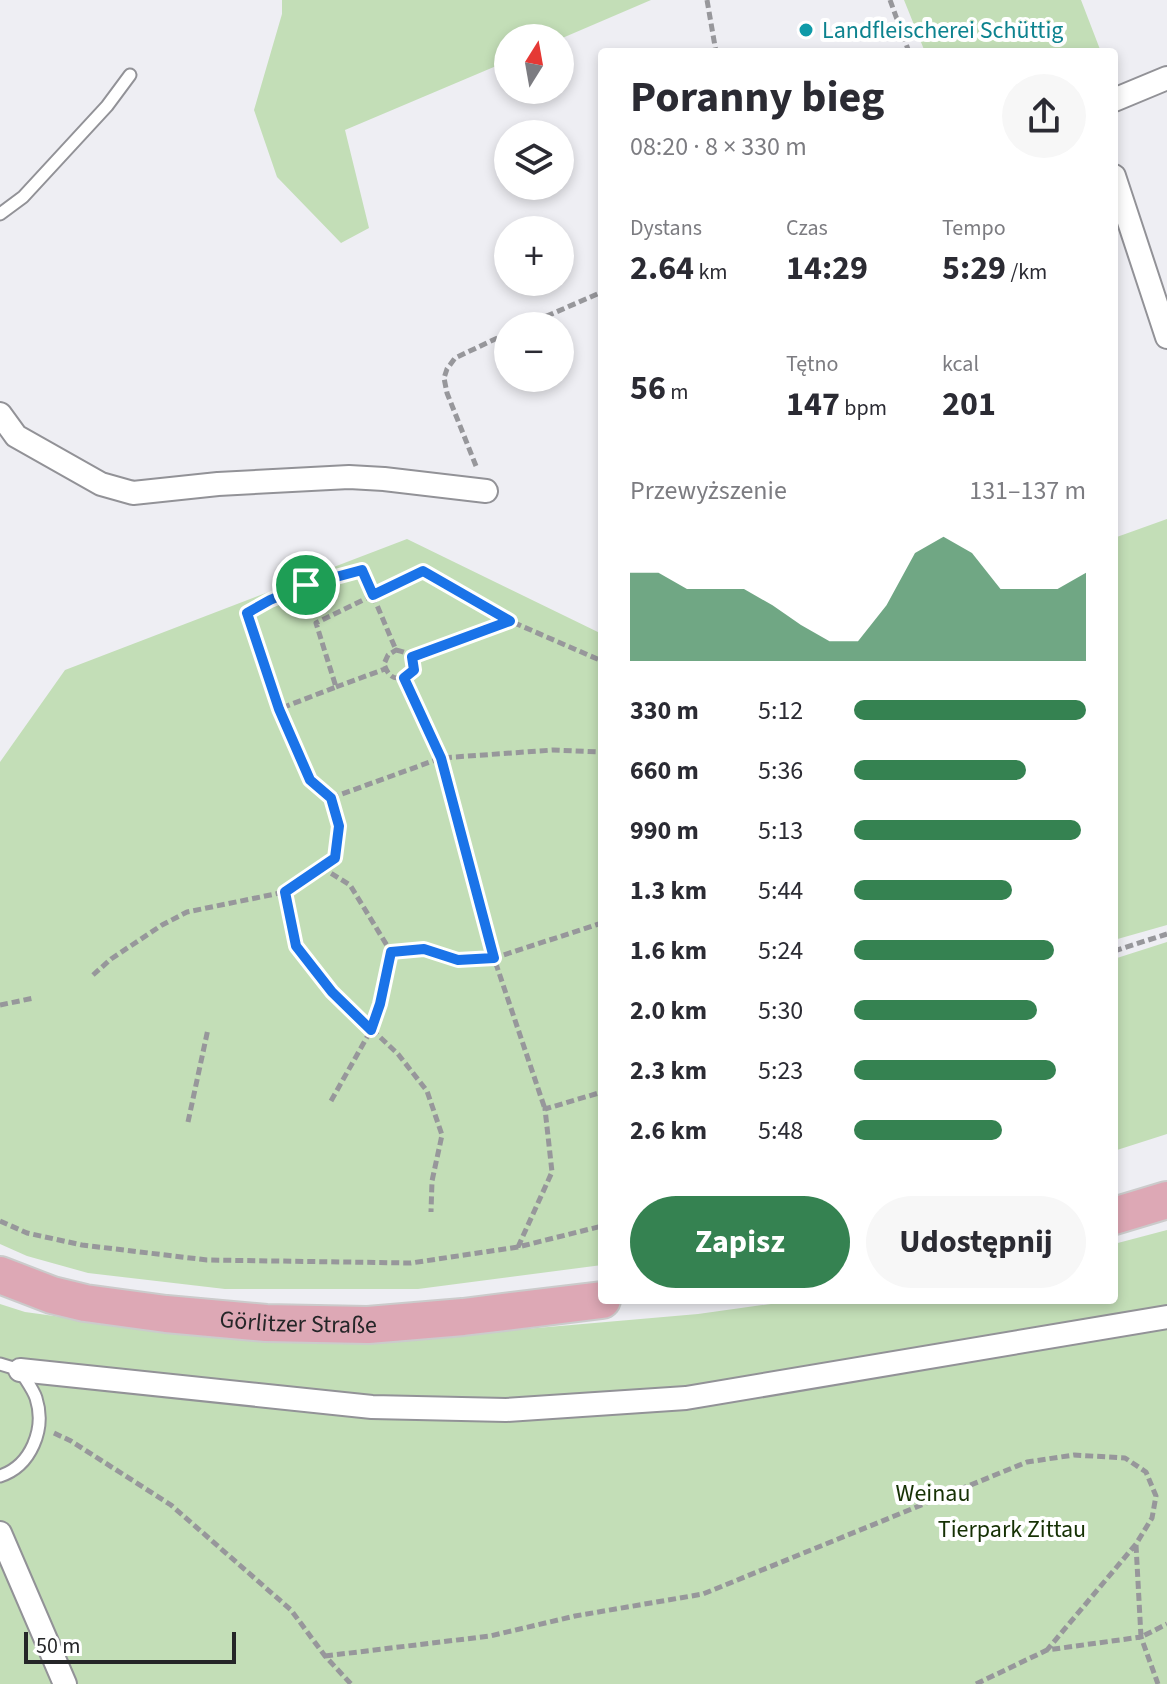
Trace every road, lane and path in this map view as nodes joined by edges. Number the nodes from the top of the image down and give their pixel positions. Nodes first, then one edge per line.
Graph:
1 (707, 0) edge
2 (890, 0) edge
3 (715, 48) edge
4 (908, 48) edge
5 (130, 75) dead end
6 (1167, 78) edge
7 (1118, 98) edge
8 (1118, 188) edge
9 (0, 214) edge
10 (598, 294) edge
11 (556, 312) edge
12 (1167, 337) edge
13 (494, 340) edge
14 (0, 414) edge
15 (486, 491) joint
16 (373, 595) junction
17 (510, 621) junction
18 (396, 650) junction
19 (412, 657) junction
20 (598, 659) edge
21 (385, 669) junction
22 (404, 678) junction
23 (336, 687) junction
24 (279, 709) junction
25 (598, 752) edge
26 (441, 758) junction
27 (331, 798) junction
28 (321, 867) junction
29 (285, 892) junction
30 (598, 924) edge
31 (1167, 934) edge
32 (1118, 950) edge
33 (391, 952) junction
34 (494, 958) junction
35 (93, 975) dead end
36 (34, 998) dead end
37 (0, 1005) edge
38 (208, 1029) dead end
39 (371, 1030) junction
40 (598, 1093) edge
41 (331, 1101) dead end
42 (545, 1109) junction
43 (188, 1122) dead end
44 (1167, 1200) edge
45 (431, 1212) dead end
46 (1118, 1215) edge
47 (0, 1221) edge
48 (598, 1227) edge
49 (518, 1247) junction
50 (0, 1275) edge
51 (598, 1300) edge
52 (1167, 1317) edge
53 (10, 1367) edge
54 (39, 1425) junction
55 (0, 1476) edge
56 (0, 1533) edge
57 (1136, 1544) junction
58 (1167, 1624) edge
59 (1141, 1637) junction
60 (1047, 1650) junction
61 (325, 1656) junction
62 (65, 1684) edge
63 (351, 1684) edge
64 (976, 1684) edge
65 (1158, 1684) edge

1 - 3 path
2 - 4 path
5 - 9 lane
6 - 7 street
8 - 12 street
10 - 11 path
13 - 15 path
14 - 15 street
16 - 17 path
16 - 18 path
16 - 23 path
16 - 24 path
17 - 19 path
17 - 20 path
18 - 19 path
18 - 21 path
19 - 22 path
21 - 22 path
21 - 23 path
22 - 26 path
23 - 24 path
24 - 27 path
25 - 26 path
26 - 27 path
26 - 34 path
27 - 28 path
28 - 29 path
28 - 33 path
29 - 35 path
29 - 39 path
30 - 34 path
31 - 32 path
33 - 34 path
33 - 39 path
34 - 42 path
36 - 37 path
38 - 43 path
39 - 41 path
39 - 45 path
40 - 42 path
42 - 49 path
44 - 46 main road
47 - 49 path
48 - 49 path
50 - 51 main road, Görlitzer Straße
52 - 53 street
53 - 54 lane
54 - 55 lane
54 - 61 path
56 - 62 street
57 - 59 path
57 - 60 path
57 - 61 path
58 - 59 path
59 - 60 path
59 - 65 path
60 - 64 path
61 - 63 path

